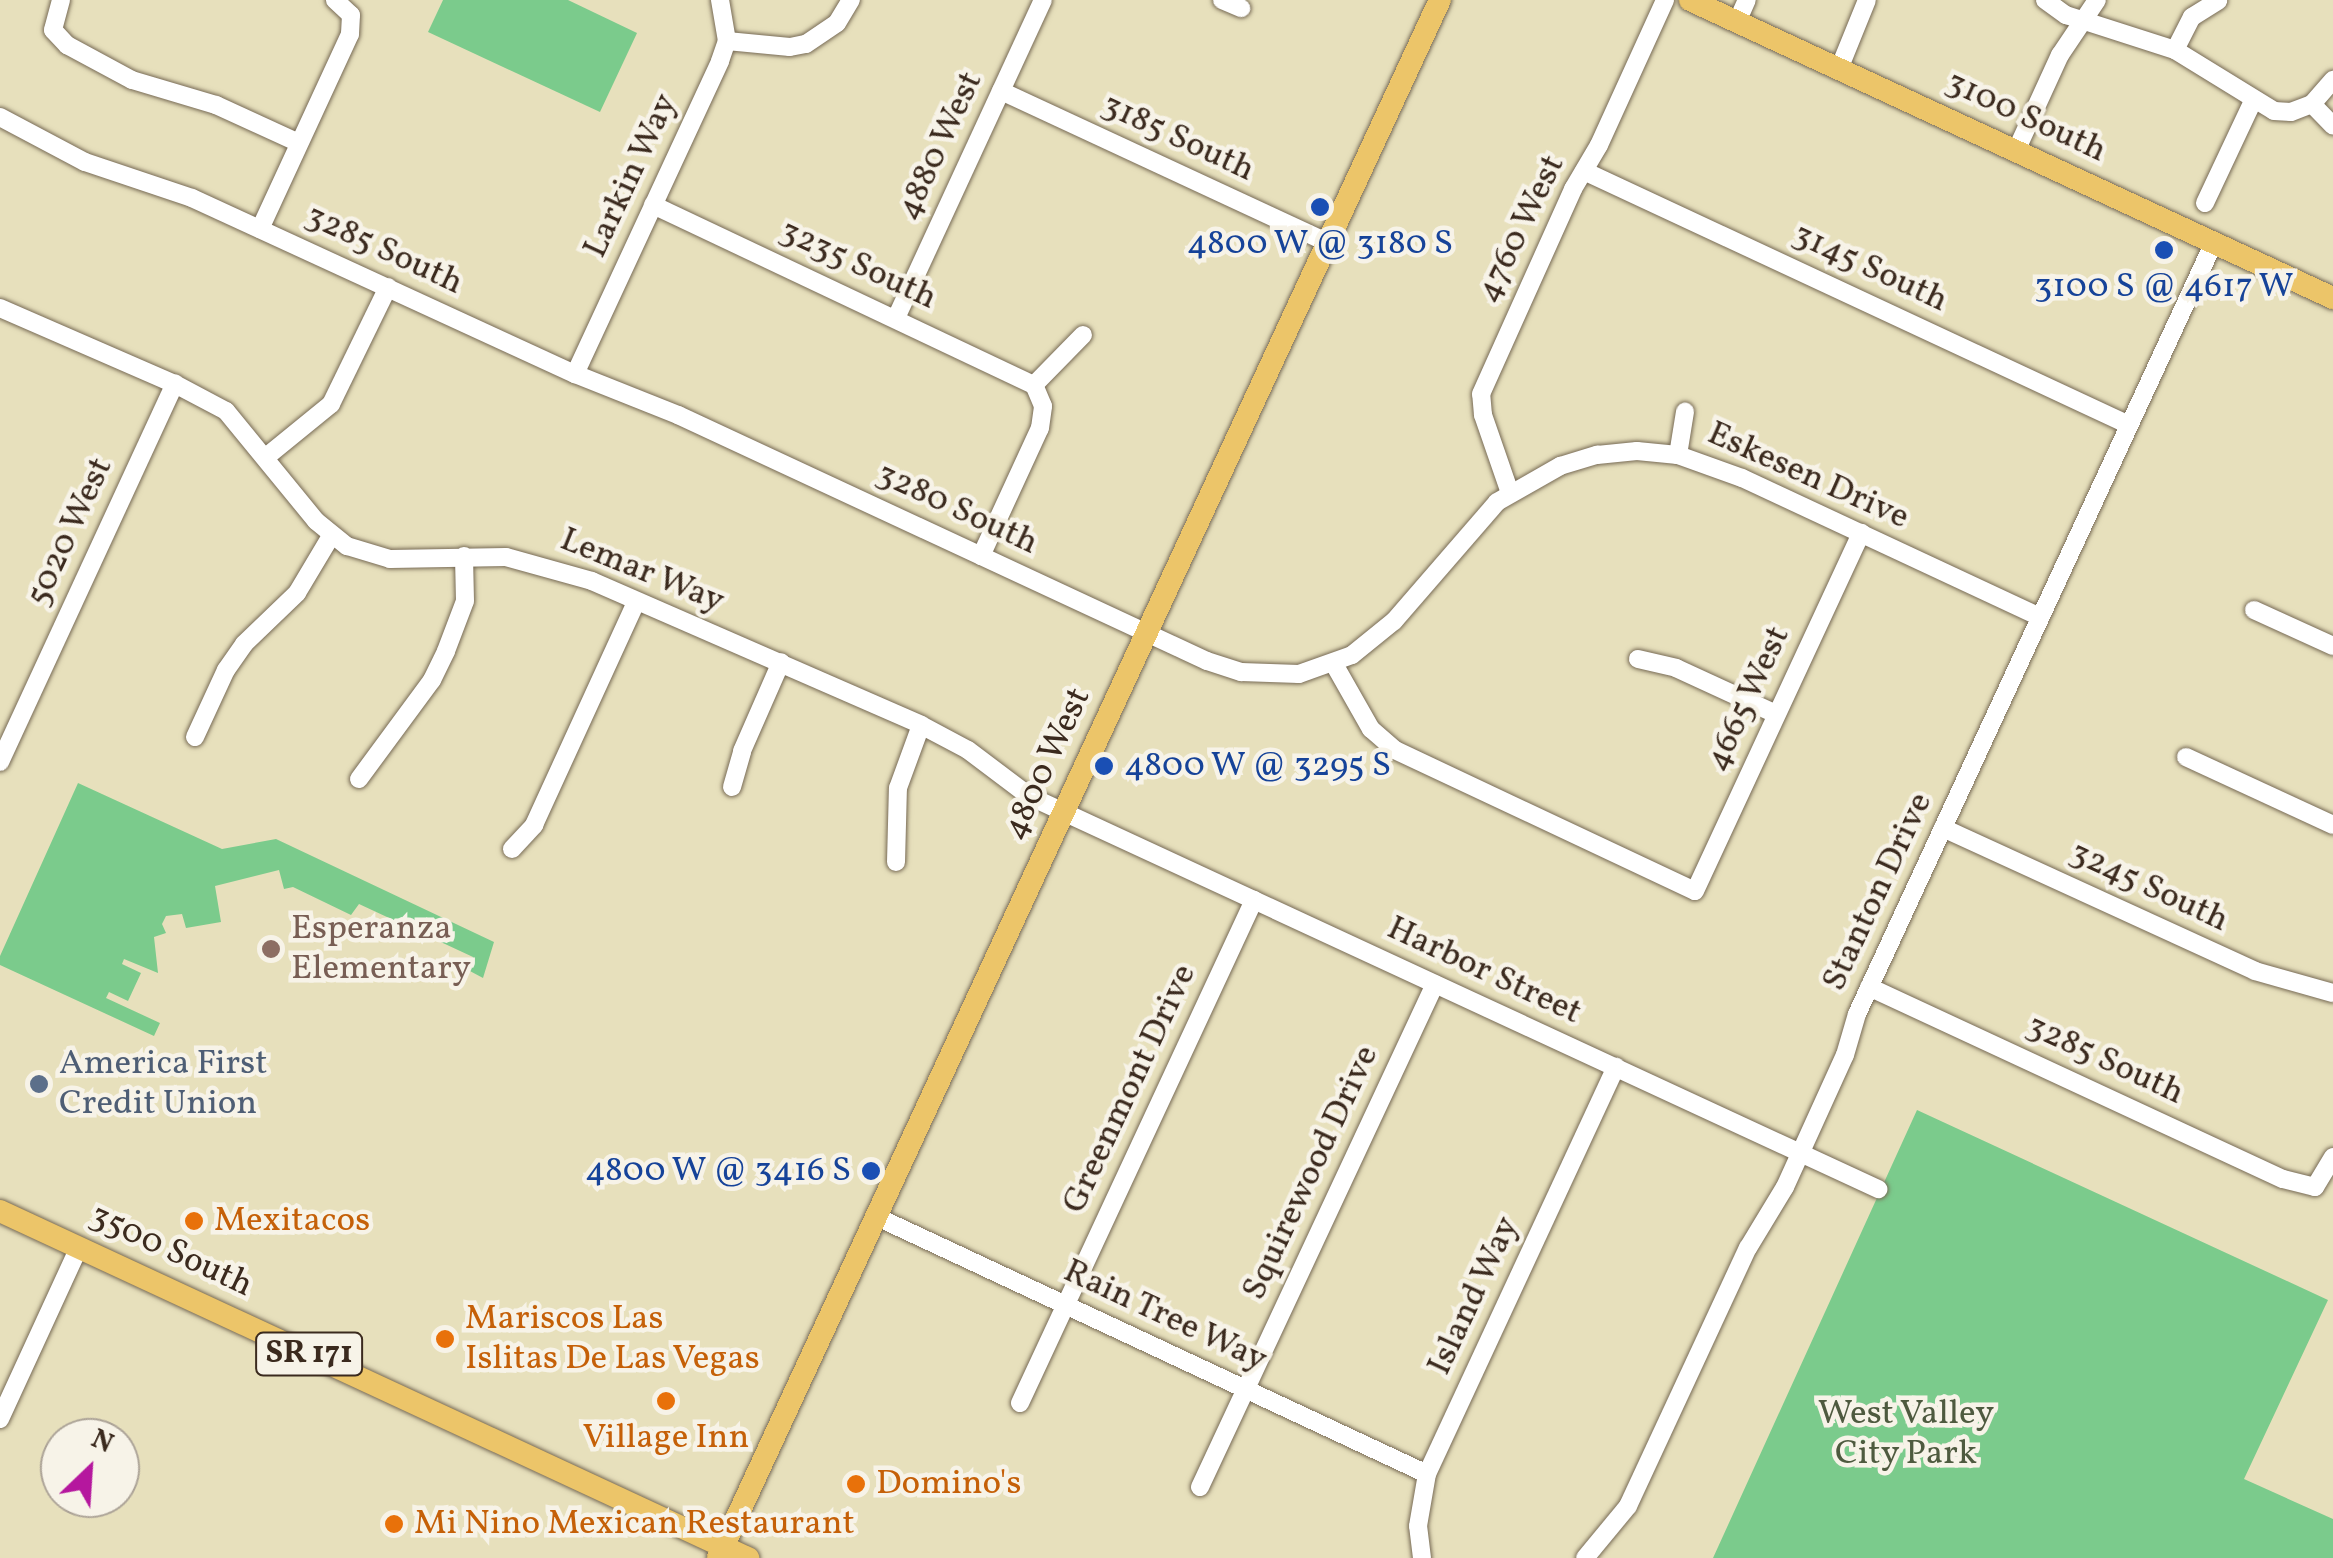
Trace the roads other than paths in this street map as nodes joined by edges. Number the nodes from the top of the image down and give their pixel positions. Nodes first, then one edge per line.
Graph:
1 (60, 0) edge
2 (334, 0) edge
3 (720, 0) edge
4 (851, 0) edge
5 (1043, 0) edge
6 (1222, 0) edge
7 (1440, 0) edge
8 (1665, 0) edge
9 (1690, 0) edge
10 (1748, 0) edge
11 (1868, 0) edge
12 (2045, 0) edge
13 (2097, 0) edge
14 (2218, 1) edge
15 (1240, 8) dead end
16 (2082, 20) junction
17 (1737, 22) junction
18 (726, 41) junction
19 (2175, 50) junction
20 (1839, 69) junction
21 (2333, 80) edge
22 (1001, 92) junction
23 (2253, 101) junction
24 (2312, 104) junction
25 (0, 117) edge
26 (2333, 126) edge
27 (299, 143) junction
28 (2016, 151) junction
29 (1584, 171) junction
30 (2205, 203) dead end
31 (653, 205) junction
32 (260, 228) junction
33 (2214, 242) junction
34 (1328, 243) junction
35 (388, 287) junction
36 (2333, 298) edge
37 (0, 308) edge
38 (896, 318) junction
39 (1083, 335) dead end
40 (575, 374) junction
41 (175, 384) junction
42 (1034, 385) junction
43 (1685, 412) dead end
44 (2129, 424) junction
45 (740, 444) joint
46 (1678, 455) junction
47 (266, 457) junction
48 (1510, 493) junction
49 (1861, 533) junction
50 (331, 536) junction
51 (464, 556) junction
52 (981, 556) junction
53 (636, 602) junction
54 (2254, 610) dead end
55 (2040, 617) junction
56 (1146, 633) junction
57 (2333, 646) edge
58 (1638, 659) dead end
59 (781, 662) junction
60 (1334, 664) junction
61 (1776, 714) junction
62 (921, 725) junction
63 (195, 737) dead end
64 (4, 741) edge
65 (2186, 756) dead end
66 (0, 762) edge
67 (358, 779) dead end
68 (732, 787) dead end
69 (1064, 812) junction
70 (2333, 825) edge
71 (1943, 828) junction
72 (512, 850) dead end
73 (896, 862) dead end
74 (1254, 900) junction
75 (1435, 984) junction
76 (1869, 987) junction
77 (2333, 994) edge
78 (1616, 1068) junction
79 (1800, 1153) junction
80 (2333, 1157) edge
81 (1878, 1189) dead end
82 (0, 1211) edge
83 (875, 1216) junction
84 (79, 1247) junction
85 (1065, 1306) junction
86 (1246, 1389) junction
87 (1020, 1403) dead end
88 (2, 1410) edge
89 (1427, 1474) junction
90 (1200, 1487) dead end
91 (720, 1552) edge
92 (748, 1558) edge
93 (1422, 1558) edge
94 (1585, 1558) edge

1 - 27 street
2 - 27 street
3 - 18 street
4 - 18 street
5 - 22 street, 4880 West
6 - 15 street
7 - 34 main road, 4800 West
8 - 29 street, 4760 West
9 - 17 main road, 3100 South
10 - 17 street
11 - 20 street
12 - 16 street
13 - 16 street
14 - 19 street
16 - 19 street
16 - 28 street
17 - 20 main road, 3100 South
18 - 31 street, Larkin Way
19 - 23 street
20 - 28 main road, 3100 South
21 - 24 street
22 - 34 street, 3185 South
22 - 38 street, 4880 West
23 - 24 street
23 - 30 street
24 - 26 street
25 - 32 street, 3285 South
27 - 32 street
28 - 33 main road, 3100 South
29 - 44 street, 3145 South
29 - 48 street, 4760 West
31 - 38 street, 3235 South
31 - 40 street, Larkin Way
32 - 35 street, 3285 South
33 - 36 main road, 3100 South
33 - 44 street, Stanton Drive
34 - 56 main road, 4800 West
35 - 40 street, 3285 South
35 - 47 street
37 - 41 street, Lemar Way
38 - 42 street, 3235 South
39 - 42 street
40 - 45 street, 3285 South
41 - 47 street, Lemar Way
41 - 64 street, 5020 West
42 - 52 street
43 - 46 street
44 - 55 street, Stanton Drive
45 - 52 street, 3280 South
46 - 48 street, Eskesen Drive
46 - 49 street, Eskesen Drive
47 - 50 street, Lemar Way
48 - 60 street, Eskesen Drive
49 - 55 street, Eskesen Drive
49 - 61 street, 4665 West
50 - 51 street, Lemar Way
50 - 63 street
51 - 53 street, Lemar Way
51 - 67 street
52 - 56 street, 3280 South
53 - 59 street, Lemar Way
53 - 72 street
54 - 57 street
55 - 71 street, Stanton Drive
56 - 60 street, Eskesen Drive
56 - 69 main road, 4800 West
58 - 61 street
59 - 62 street, Lemar Way
59 - 68 street
60 - 61 street, 4665 West
62 - 69 street, Lemar Way
62 - 73 street
64 - 66 street, 5020 West
65 - 70 street
69 - 74 street, Harbor Street
69 - 83 main road, 4800 West
71 - 76 street, Stanton Drive
71 - 77 street, 3245 South
74 - 75 street, Harbor Street
74 - 85 street, Greenmont Drive
75 - 78 street, Harbor Street
75 - 86 street, Squirewood Drive
76 - 79 street, Stanton Drive
76 - 80 street, 3285 South
78 - 79 street, Harbor Street
78 - 89 street, Island Way
79 - 81 street, Harbor Street
79 - 94 street, Stanton Drive
82 - 84 main road, 3500 South / SR 171
83 - 85 street, Rain Tree Way
83 - 91 main road, 4800 West
84 - 88 street
84 - 91 main road, 3500 South / SR 171
85 - 86 street, Rain Tree Way
85 - 87 street, Greenmont Drive
86 - 89 street, Rain Tree Way
86 - 90 street, Squirewood Drive
89 - 93 street, Island Way
91 - 92 main road, 3500 South / SR 171

